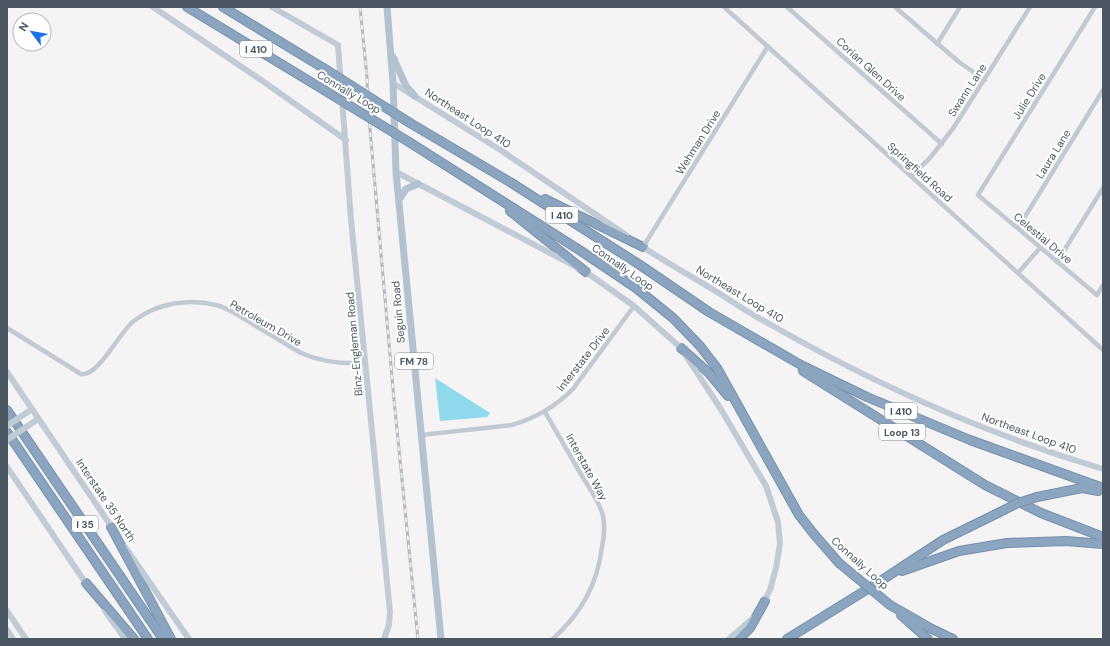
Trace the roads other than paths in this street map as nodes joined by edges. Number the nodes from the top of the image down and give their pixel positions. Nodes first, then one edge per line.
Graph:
1 (153, 7) edge
2 (187, 7) edge
3 (222, 7) edge
4 (272, 7) edge
5 (387, 7) edge
6 (724, 7) edge
7 (787, 7) edge
8 (895, 7) edge
9 (960, 7) edge
10 (1030, 7) edge
11 (1095, 7) edge
12 (937, 44) junction
13 (768, 46) junction
14 (391, 50) junction
15 (985, 80) junction
16 (393, 83) junction
17 (1103, 90) edge
18 (415, 96) junction
19 (346, 140) junction
20 (942, 144) junction
21 (396, 172) junction
22 (911, 176) junction
23 (510, 182) junction
24 (418, 184) junction
25 (480, 187) junction
26 (1103, 188) edge
27 (978, 195) joint
28 (399, 200) junction
29 (1018, 228) junction
30 (643, 247) junction
31 (1040, 248) junction
32 (1057, 262) junction
33 (586, 272) junction
34 (1018, 273) junction
35 (1103, 285) edge
36 (634, 306) junction
37 (709, 312) junction
38 (7, 328) edge
39 (681, 348) junction
40 (1103, 350) edge
41 (365, 363) junction
42 (7, 372) edge
43 (7, 410) edge
44 (30, 410) junction
45 (545, 412) junction
46 (744, 416) junction
47 (37, 420) junction
48 (7, 426) edge
49 (7, 432) edge
50 (421, 435) junction
51 (7, 440) edge
52 (7, 467) edge
53 (1103, 469) edge
54 (1103, 490) edge
55 (111, 527) junction
56 (1103, 537) edge
57 (1103, 544) edge
58 (879, 582) junction
59 (86, 583) junction
60 (765, 601) junction
61 (890, 605) junction
62 (7, 611) edge
63 (7, 630) edge
64 (13, 639) edge
65 (26, 639) edge
66 (125, 639) edge
67 (134, 639) edge
68 (148, 639) edge
69 (163, 639) edge
70 (171, 639) edge
71 (189, 639) edge
72 (384, 639) edge
73 (441, 639) edge
74 (553, 639) edge
75 (729, 639) edge
76 (739, 639) edge
77 (787, 639) edge
78 (928, 639) edge
79 (953, 639) edge

1 - 19 main road
2 - 25 highway, Connally Loop / I 410, bridge
3 - 23 highway, Connally Loop / I 410, bridge
4 - 19 main road, Binz-Engleman Road
5 - 14 main road, Seguin Road / FM 78
6 - 13 street, Springfield Road
7 - 20 street, Corian Glen Drive
8 - 12 street
9 - 12 street
10 - 15 street, Swann Lane
11 - 27 street, Julie Drive
12 - 15 street
13 - 22 street, Springfield Road
13 - 30 street, Wehman Drive
14 - 16 main road, Seguin Road / FM 78
14 - 18 main road
15 - 20 street, Swann Lane
16 - 18 main road, Northeast Loop 410
16 - 21 main road, Seguin Road / FM 78
17 - 29 street, Laura Lane
18 - 30 main road, Northeast Loop 410
19 - 41 main road, Binz-Engleman Road
20 - 22 street, Swann Lane
21 - 24 main road
21 - 28 main road, Seguin Road / FM 78
22 - 34 street, Springfield Road
23 - 30 highway
23 - 37 highway, Connally Loop / I 410
24 - 28 main road
24 - 33 main road
25 - 33 highway
25 - 46 highway, Connally Loop / I 410
26 - 32 street
27 - 29 street, Celestial Drive
28 - 50 main road, Seguin Road / FM 78
29 - 31 street, Celestial Drive
30 - 53 main road, Northeast Loop 410
31 - 32 street, Celestial Drive
31 - 34 street
32 - 35 street, Celestial Drive
33 - 36 main road
34 - 40 street, Springfield Road
36 - 39 main road
36 - 45 street, Interstate Drive
37 - 54 highway, Connally Loop / I 410
37 - 56 highway, Loop 13
38 - 41 street, Petroleum Drive
39 - 46 highway
39 - 60 main road
41 - 72 main road, Binz-Engleman Road
42 - 44 main road, Interstate 35 North
43 - 69 highway, I 35
44 - 47 main road, Interstate 35 North
44 - 48 main road, bridge
45 - 50 street, Interstate Drive
45 - 74 street, Interstate Way
46 - 61 highway, Connally Loop / I 410, bridge
47 - 51 main road, bridge
47 - 55 main road, Interstate 35 North
49 - 68 highway, I 35
50 - 73 main road, Seguin Road / FM 78
52 - 59 main road
54 - 58 highway, bridge
55 - 70 highway
55 - 71 main road, Interstate 35 North
57 - 58 highway
58 - 77 highway
59 - 66 main road
59 - 67 highway
60 - 75 main road
60 - 76 highway
61 - 78 highway
61 - 79 highway, Connally Loop / I 410
62 - 65 main road
63 - 64 main road

